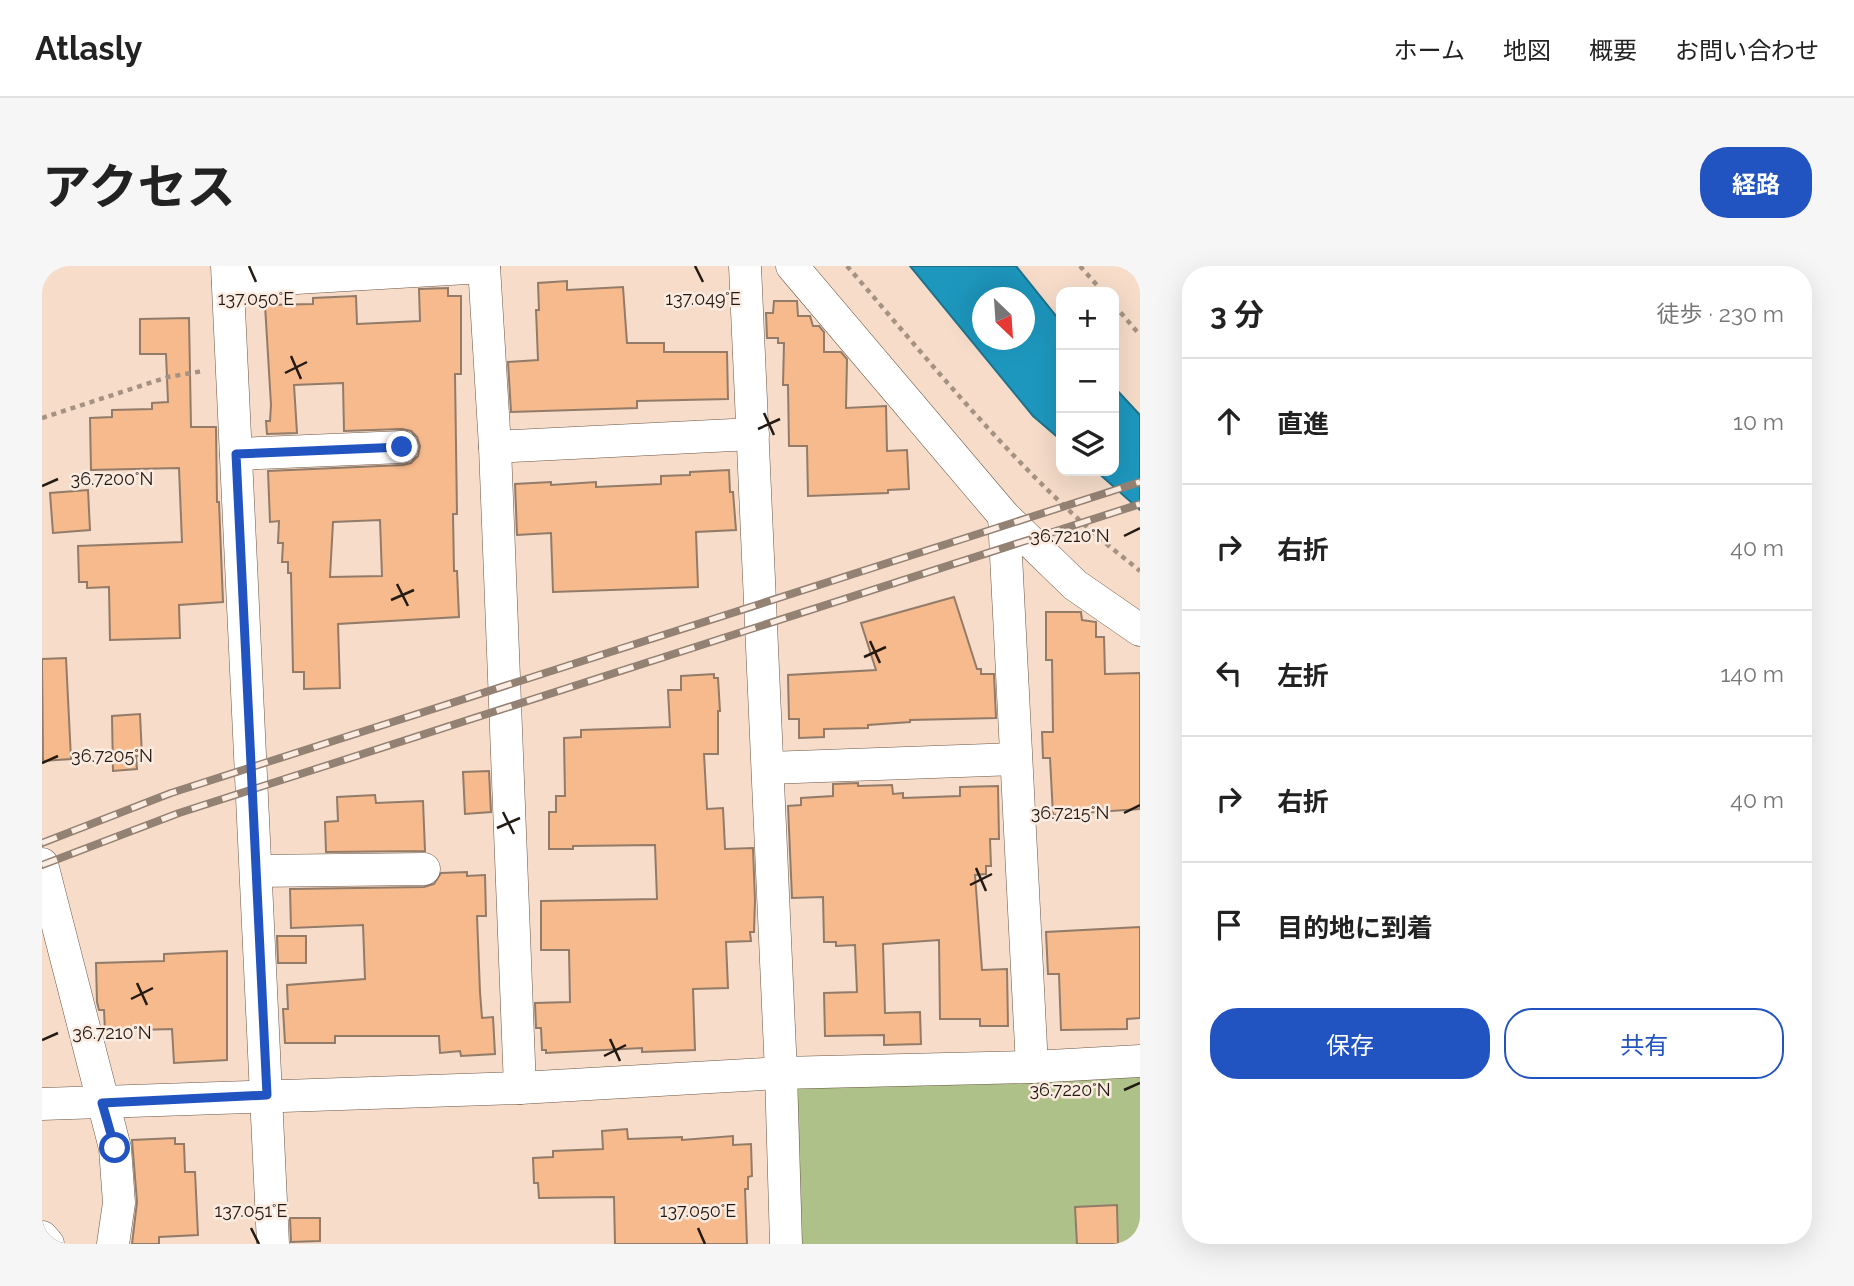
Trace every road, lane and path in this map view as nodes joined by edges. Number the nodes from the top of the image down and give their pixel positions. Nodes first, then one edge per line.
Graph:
1 (484, 266) edge
2 (746, 266) edge
3 (792, 266) edge
4 (847, 266) edge
5 (1080, 266) edge
6 (227, 274) edge
7 (1099, 287) edge
8 (1119, 311) edge
9 (1140, 335) edge
10 (232, 366) junction
11 (42, 418) edge
12 (753, 434) junction
13 (402, 447) dead end
14 (495, 447) junction
15 (236, 454) junction
16 (1004, 516) junction
17 (1140, 571) edge
18 (1140, 630) edge
19 (1016, 759) junction
20 (768, 768) junction
21 (42, 864) edge
22 (424, 869) dead end
23 (256, 872) junction
24 (1140, 1061) edge
25 (1032, 1067) junction
26 (781, 1073) junction
27 (520, 1088) junction
28 (267, 1095) junction
29 (102, 1103) junction
30 (42, 1104) edge
31 (42, 1237) edge
32 (48, 1244) edge
33 (113, 1244) edge
34 (273, 1244) edge
35 (786, 1244) edge

1 - 6 street
1 - 14 street
2 - 12 street
3 - 16 street
4 - 17 path
5 - 7 path
6 - 10 street
8 - 9 path
10 - 11 path
10 - 15 street
12 - 14 street
12 - 20 street
13 - 15 street
14 - 27 street
15 - 23 street
16 - 18 street
16 - 19 street
19 - 20 street
19 - 25 street
20 - 26 street
21 - 29 street
22 - 23 street
23 - 28 street
24 - 25 street
25 - 26 street
26 - 27 street
26 - 35 street
27 - 28 street
28 - 29 street
28 - 34 street
29 - 30 street
29 - 33 street
31 - 32 street

